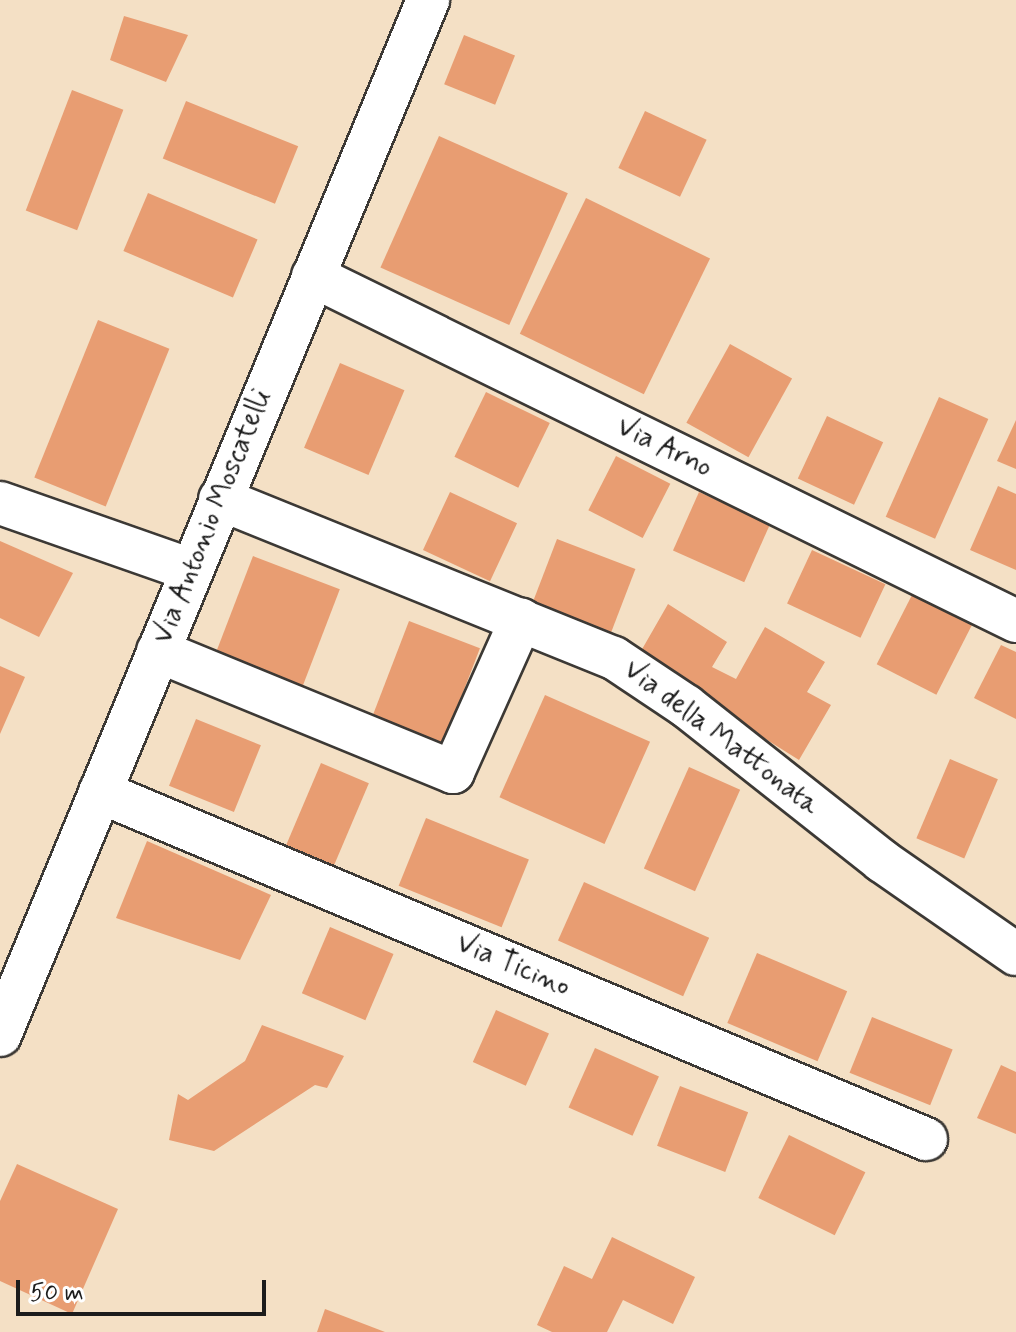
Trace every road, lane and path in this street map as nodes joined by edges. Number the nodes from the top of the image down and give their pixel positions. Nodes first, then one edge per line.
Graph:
1 (418, 1) edge
2 (313, 276) junction
3 (220, 499) junction
4 (0, 503) edge
5 (191, 570) junction
6 (521, 620) junction
7 (1016, 621) edge
8 (158, 651) junction
9 (100, 792) junction
10 (1016, 954) edge
11 (0, 1035) edge
12 (926, 1139) dead end

1 - 2 street, Via Antonio Moscatelli
2 - 3 street, Via Antonio Moscatelli
2 - 7 street, Via Arno
3 - 5 street, Via Antonio Moscatelli
3 - 6 street, Via della Mattonata
4 - 5 street
5 - 8 street, Via Antonio Moscatelli
6 - 8 street
6 - 10 street, Via della Mattonata
8 - 9 street, Via Antonio Moscatelli
9 - 11 street, Via Antonio Moscatelli
9 - 12 street, Via Ticino

